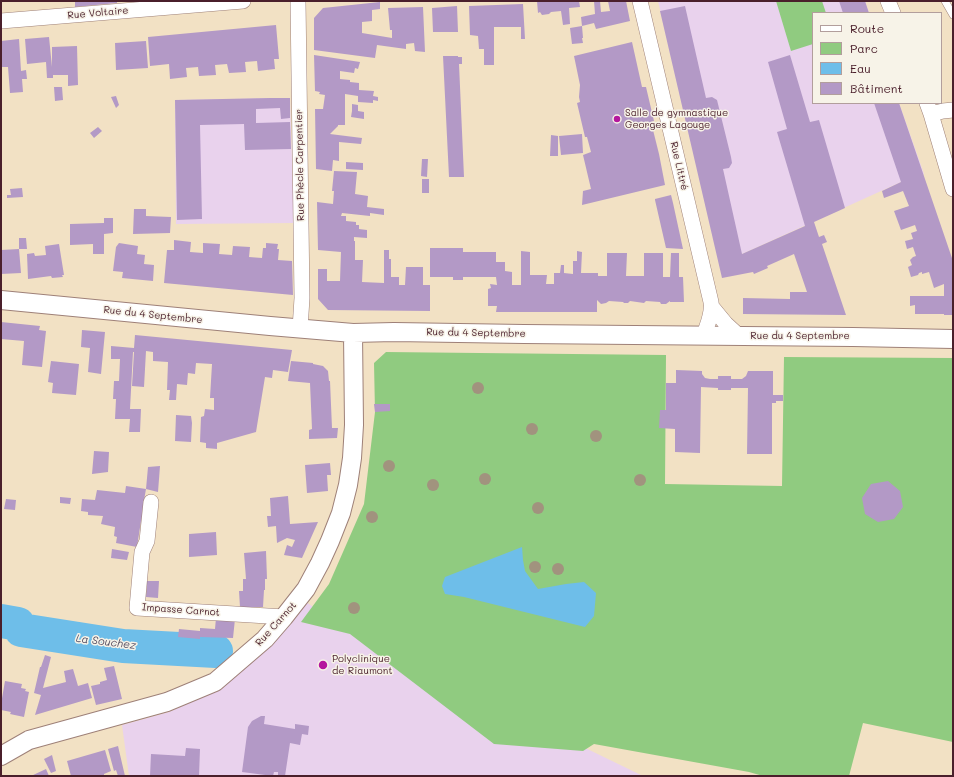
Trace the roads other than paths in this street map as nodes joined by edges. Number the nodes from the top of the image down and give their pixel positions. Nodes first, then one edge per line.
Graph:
1 (244, 1) edge
2 (298, 1) edge
3 (640, 1) edge
4 (888, 1) edge
5 (946, 1) edge
6 (893, 12) edge
7 (953, 15) edge
8 (1, 21) edge
9 (929, 109) edge
10 (953, 110) edge
11 (953, 189) edge
12 (1, 300) edge
13 (712, 307) junction
14 (300, 329) junction
15 (353, 333) junction
16 (704, 335) junction
17 (739, 336) junction
18 (953, 339) edge
19 (151, 502) dead end
20 (284, 617) junction
21 (1, 756) edge

1 - 8 street, Rue Voltaire
2 - 14 street, Rue Phècle Carpentier
3 - 13 street, Rue Littré
4 - 6 street
5 - 7 lane
9 - 10 street
9 - 11 street
12 - 14 street, Rue du 4 Septembre
13 - 16 street, Rue Littré
13 - 17 street, Rue Littré
14 - 15 street, Rue du 4 Septembre
15 - 16 street, Rue du 4 Septembre
15 - 20 street, Rue Carnot
16 - 17 street, Rue du 4 Septembre
17 - 18 street, Rue du 4 Septembre
19 - 20 street, Impasse Carnot
20 - 21 street, Rue Carnot

